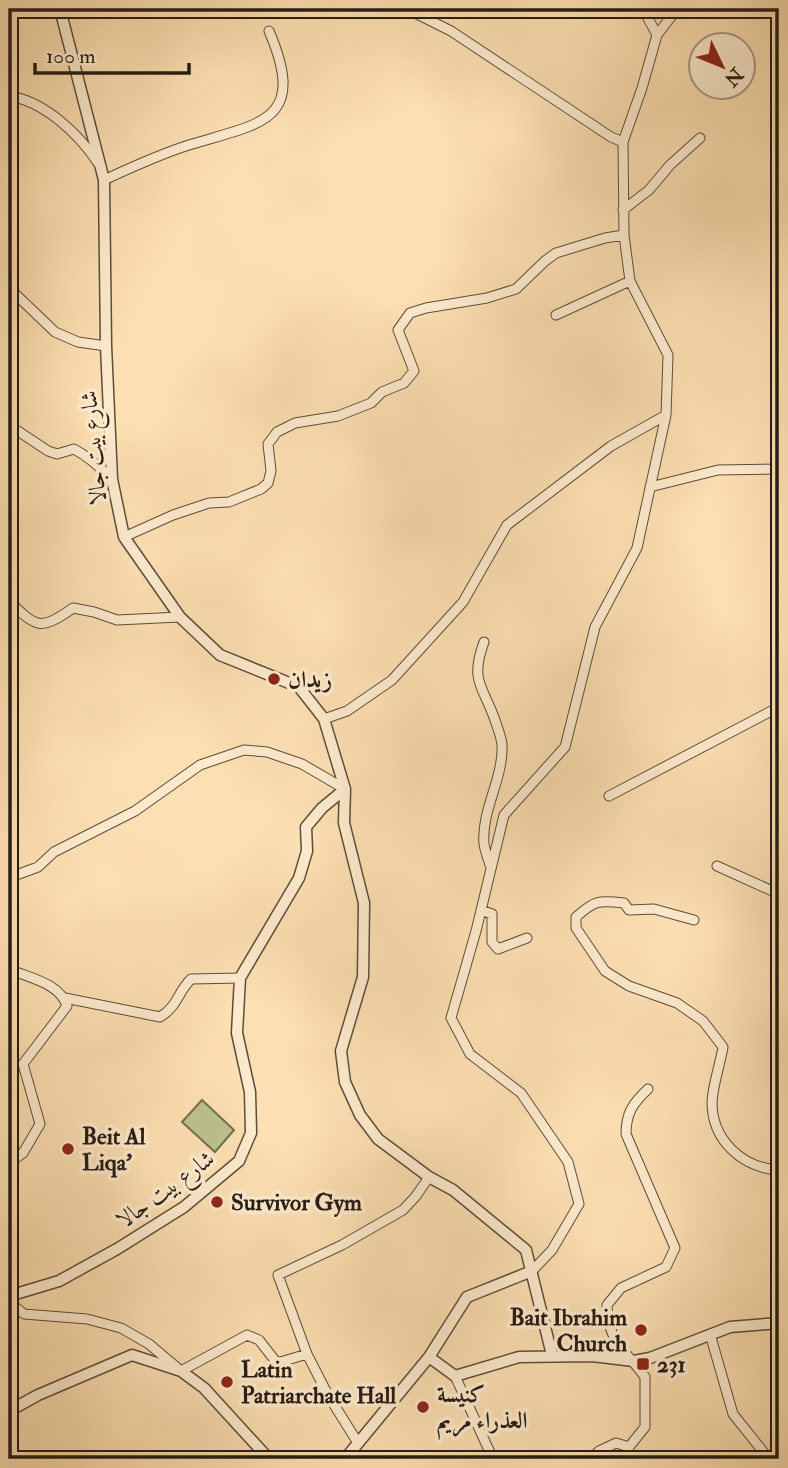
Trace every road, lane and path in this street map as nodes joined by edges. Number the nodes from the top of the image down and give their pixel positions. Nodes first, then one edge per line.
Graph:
1 (60, 9) edge
2 (407, 9) edge
3 (643, 9) edge
4 (677, 9) edge
5 (269, 31) dead end
6 (657, 35) junction
7 (9, 96) edge
8 (700, 138) dead end
9 (623, 142) junction
10 (99, 166) junction
11 (104, 180) junction
12 (623, 210) junction
13 (624, 235) junction
14 (630, 281) junction
15 (9, 288) edge
16 (556, 315) dead end
17 (106, 346) junction
18 (666, 415) junction
19 (9, 425) edge
20 (779, 469) edge
21 (112, 479) junction
22 (650, 487) junction
23 (124, 537) junction
24 (9, 600) edge
25 (180, 617) junction
26 (484, 642) dead end
27 (779, 707) edge
28 (324, 719) junction
29 (345, 789) junction
30 (609, 796) dead end
31 (491, 866) junction
32 (717, 866) dead end
33 (19, 874) dead end
34 (779, 894) edge
35 (481, 910) junction
36 (694, 920) dead end
37 (527, 938) dead end
38 (9, 969) edge
39 (240, 978) junction
40 (65, 998) junction
41 (648, 1089) dead end
42 (9, 1163) edge
43 (779, 1170) edge
44 (429, 1177) junction
45 (533, 1271) junction
46 (9, 1296) edge
47 (9, 1302) edge
48 (779, 1323) edge
49 (710, 1334) junction
50 (307, 1354) junction
51 (552, 1355) junction
52 (429, 1357) junction
53 (634, 1361) junction
54 (181, 1371) junction
55 (456, 1376) junction
56 (9, 1411) edge
57 (358, 1443) junction
58 (629, 1447) junction
59 (269, 1459) edge
60 (345, 1459) edge
61 (494, 1459) edge
62 (590, 1459) edge
63 (625, 1459) edge
64 (769, 1459) edge

1 - 10 street, شارع بيت جالا
2 - 9 street
3 - 6 street
4 - 6 street
5 - 11 street
6 - 9 street
7 - 10 street
8 - 12 street
9 - 12 street
10 - 11 street, شارع بيت جالا
11 - 17 street, شارع بيت جالا
12 - 13 street
13 - 14 street
13 - 23 street
14 - 16 street
14 - 18 street
15 - 17 street
17 - 21 street, شارع بيت جالا
18 - 22 street
18 - 28 street
19 - 21 street
20 - 22 street
21 - 23 street, شارع بيت جالا
22 - 31 street
23 - 25 street, شارع بيت جالا
24 - 25 street
25 - 28 street, شارع بيت جالا
26 - 31 street
27 - 30 street
28 - 29 street, شارع بيت جالا
29 - 33 street
29 - 39 street, شارع بيت جالا
29 - 44 street, شارع بيت جالا
31 - 35 street
32 - 34 street
35 - 37 street
35 - 45 street
36 - 43 street
38 - 40 street
39 - 40 street
39 - 46 street, شارع بيت جالا
40 - 42 street
41 - 53 street
44 - 45 street, شارع بيت جالا
44 - 50 street
45 - 51 street, شارع بيت جالا
45 - 52 street
47 - 54 street
48 - 49 street
49 - 53 street
49 - 64 street
50 - 54 street
50 - 57 street
51 - 53 street
51 - 55 street
52 - 55 street
52 - 57 street
53 - 58 street
54 - 56 street
54 - 59 street
55 - 61 street
57 - 60 street
58 - 62 street
58 - 63 street

